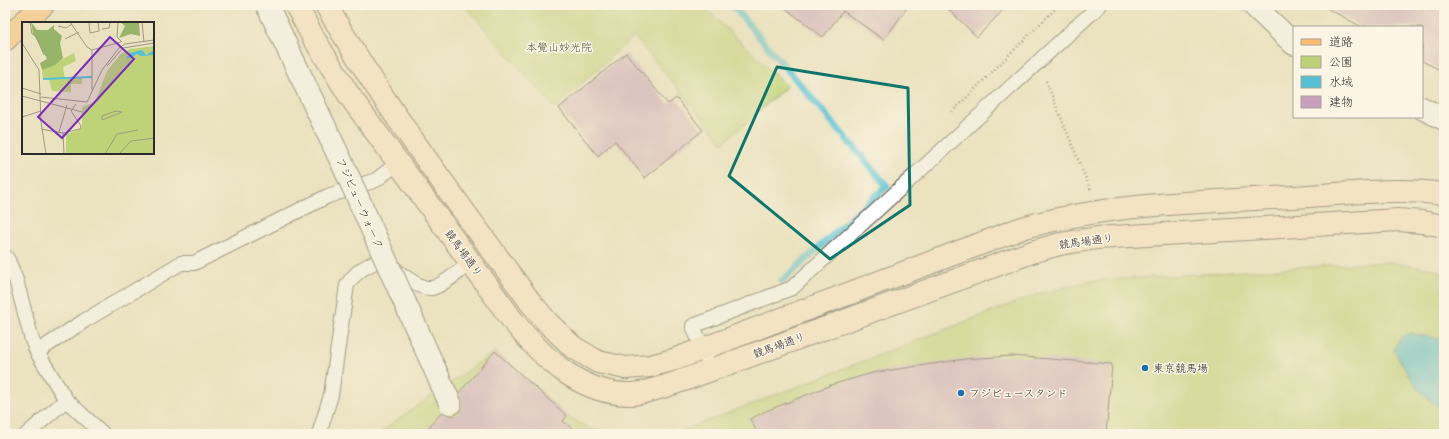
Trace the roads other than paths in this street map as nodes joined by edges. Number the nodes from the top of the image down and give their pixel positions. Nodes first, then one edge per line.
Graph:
1 (43, 5) edge
2 (267, 5) edge
3 (296, 5) edge
4 (1100, 5) edge
5 (1253, 5) edge
6 (331, 14) edge
7 (24, 22) edge
8 (22, 24) edge
9 (313, 37) junction
10 (5, 40) edge
11 (1293, 43) edge
12 (1423, 108) edge
13 (1444, 119) edge
14 (398, 163) junction
15 (1444, 194) edge
16 (1444, 226) edge
17 (5, 256) edge
18 (471, 263) junction
19 (702, 349) junction
20 (37, 352) junction
21 (711, 370) junction
22 (66, 400) junction
23 (450, 403) dead end
24 (27, 434) edge
25 (102, 434) edge
26 (319, 434) edge

1 - 7 main road
2 - 23 street, フジビューウォーク, bridge
3 - 9 street, 競馬場通り
4 - 19 lane
5 - 11 street
6 - 9 street
6 - 19 street, 競馬場通り
8 - 10 main road
9 - 14 street, 競馬場通り
12 - 13 street
14 - 18 street, 競馬場通り
14 - 20 lane
15 - 19 street, 競馬場通り
16 - 21 street, 競馬場通り
17 - 20 lane
18 - 21 street, 競馬場通り
18 - 26 lane
19 - 21 lane
20 - 22 lane
22 - 24 lane
22 - 25 lane

